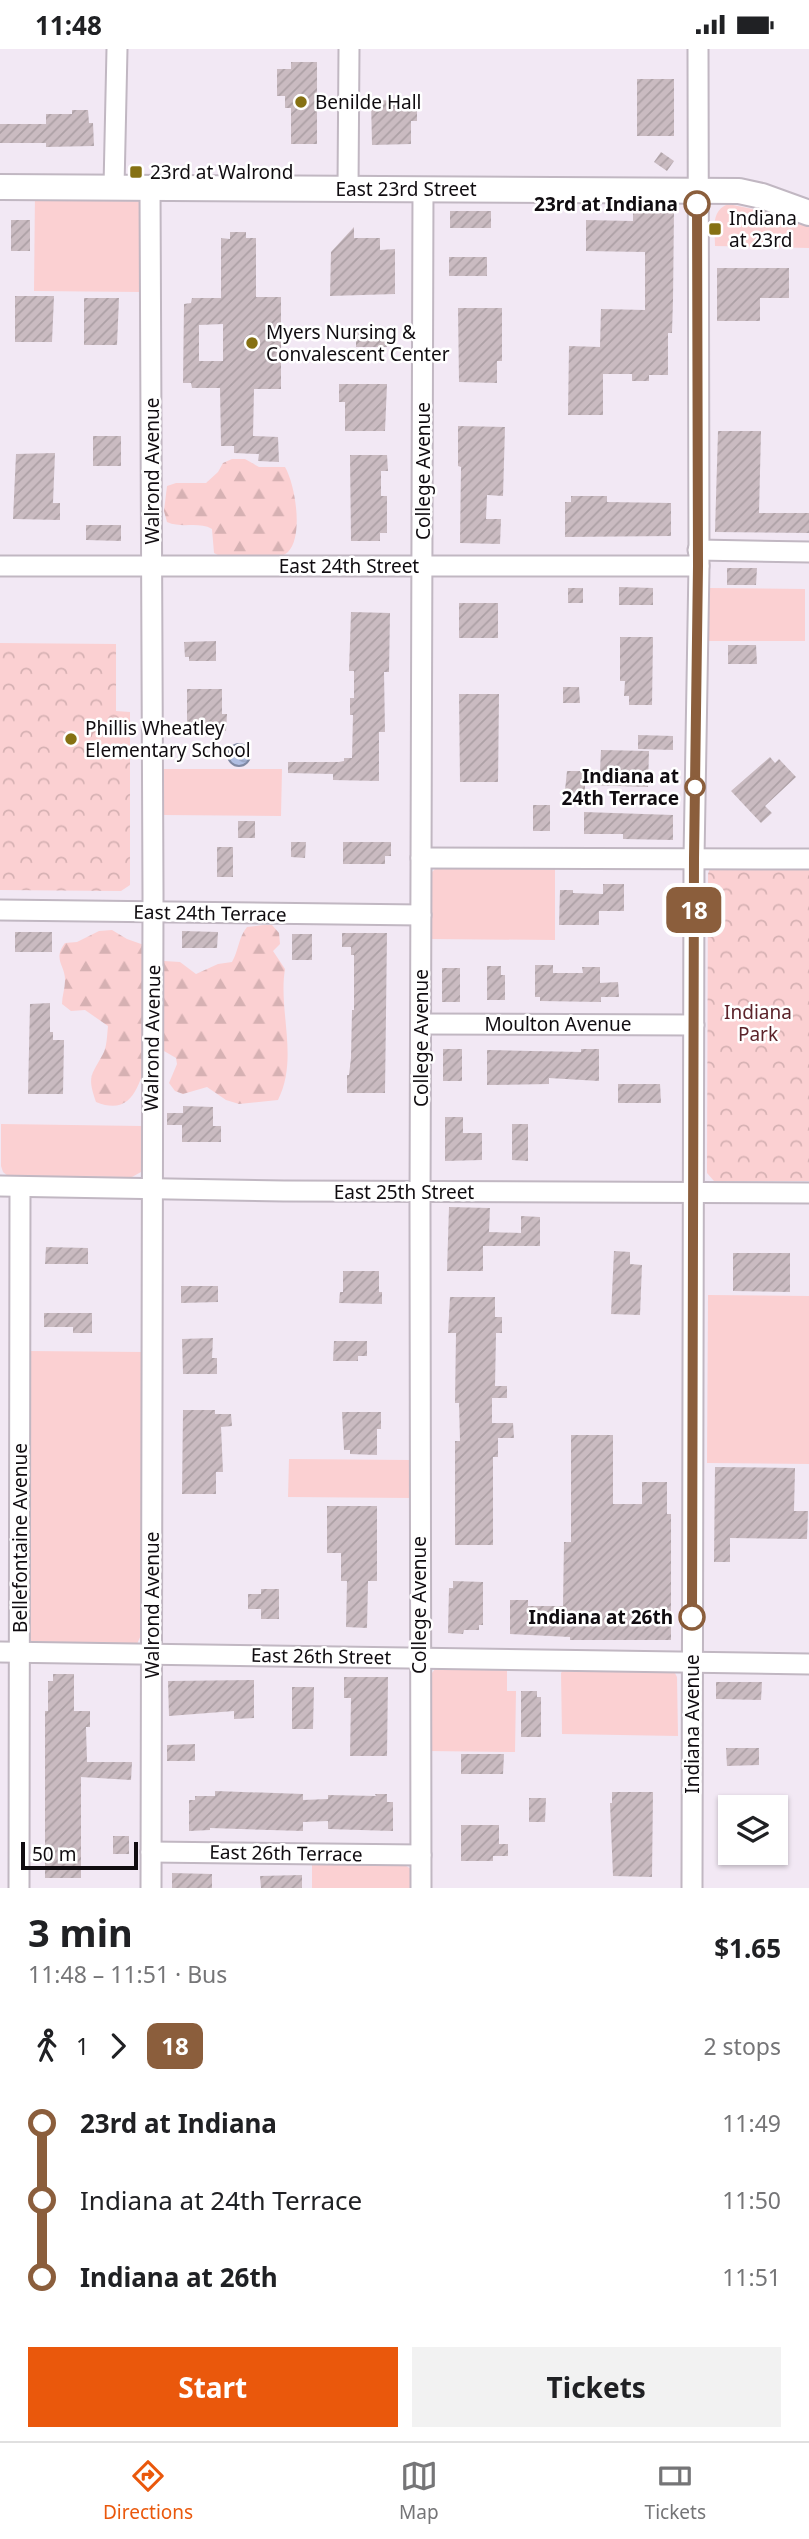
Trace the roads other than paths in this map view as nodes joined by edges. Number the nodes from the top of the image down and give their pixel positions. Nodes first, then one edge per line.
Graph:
1 (117, 49) edge
2 (349, 49) edge
3 (698, 49) edge
4 (0, 187) edge
5 (114, 187) junction
6 (150, 187) junction
7 (348, 188) junction
8 (423, 189) junction
9 (697, 190) junction
10 (809, 213) edge
11 (809, 552) edge
12 (698, 558) junction
13 (0, 566) edge
14 (152, 566) junction
15 (423, 566) junction
16 (421, 858) junction
17 (694, 858) junction
18 (809, 859) edge
19 (0, 910) edge
20 (153, 912) junction
21 (421, 915) junction
22 (421, 1024) junction
23 (694, 1025) junction
24 (0, 1186) edge
25 (20, 1188) junction
26 (151, 1189) junction
27 (420, 1192) junction
28 (694, 1193) junction
29 (809, 1193) edge
30 (10, 1653) edge
31 (152, 1654) junction
32 (419, 1658) junction
33 (692, 1663) junction
34 (809, 1664) edge
35 (151, 1852) junction
36 (421, 1855) junction
37 (19, 1888) edge
38 (151, 1888) edge
39 (421, 1888) edge
40 (692, 1888) edge

1 - 5 street
2 - 7 street
3 - 9 street, Indiana Avenue
4 - 5 main road, East 23rd Street
5 - 6 main road, East 23rd Street
6 - 7 main road, East 23rd Street
6 - 14 street, Walrond Avenue
7 - 8 main road, East 23rd Street
8 - 9 main road, East 23rd Street
8 - 15 street, College Avenue
9 - 10 main road, East 23rd Street
9 - 12 street, Indiana Avenue
11 - 12 street, East 24th Street
12 - 15 street, East 24th Street
12 - 17 street, Indiana Avenue
13 - 14 street, East 24th Street
14 - 15 street, East 24th Street
14 - 20 street, Walrond Avenue
15 - 16 street, College Avenue
16 - 17 street
16 - 21 street, College Avenue
17 - 18 street
17 - 23 street, Indiana Avenue
19 - 20 street, East 24th Terrace
20 - 21 street, East 24th Terrace
20 - 26 street, Walrond Avenue
21 - 22 street, College Avenue
22 - 23 street, Moulton Avenue
22 - 27 street, College Avenue
23 - 28 street, Indiana Avenue
24 - 25 street, East 25th Street
25 - 26 street, East 25th Street
25 - 30 street, Bellefontaine Avenue
26 - 27 street, East 25th Street
26 - 31 street, Walrond Avenue
27 - 28 street, East 25th Street
27 - 32 street, College Avenue
28 - 29 street, East 25th Street
28 - 33 street, Indiana Avenue
30 - 31 street, East 26th Street
30 - 37 street, Bellefontaine Avenue
31 - 32 street, East 26th Street
31 - 35 street, Walrond Avenue
32 - 33 street, East 26th Street
32 - 36 street, College Avenue
33 - 34 street, East 26th Street
33 - 40 street, Indiana Avenue
35 - 36 street, East 26th Terrace
35 - 38 street, Walrond Avenue
36 - 39 street, College Avenue

